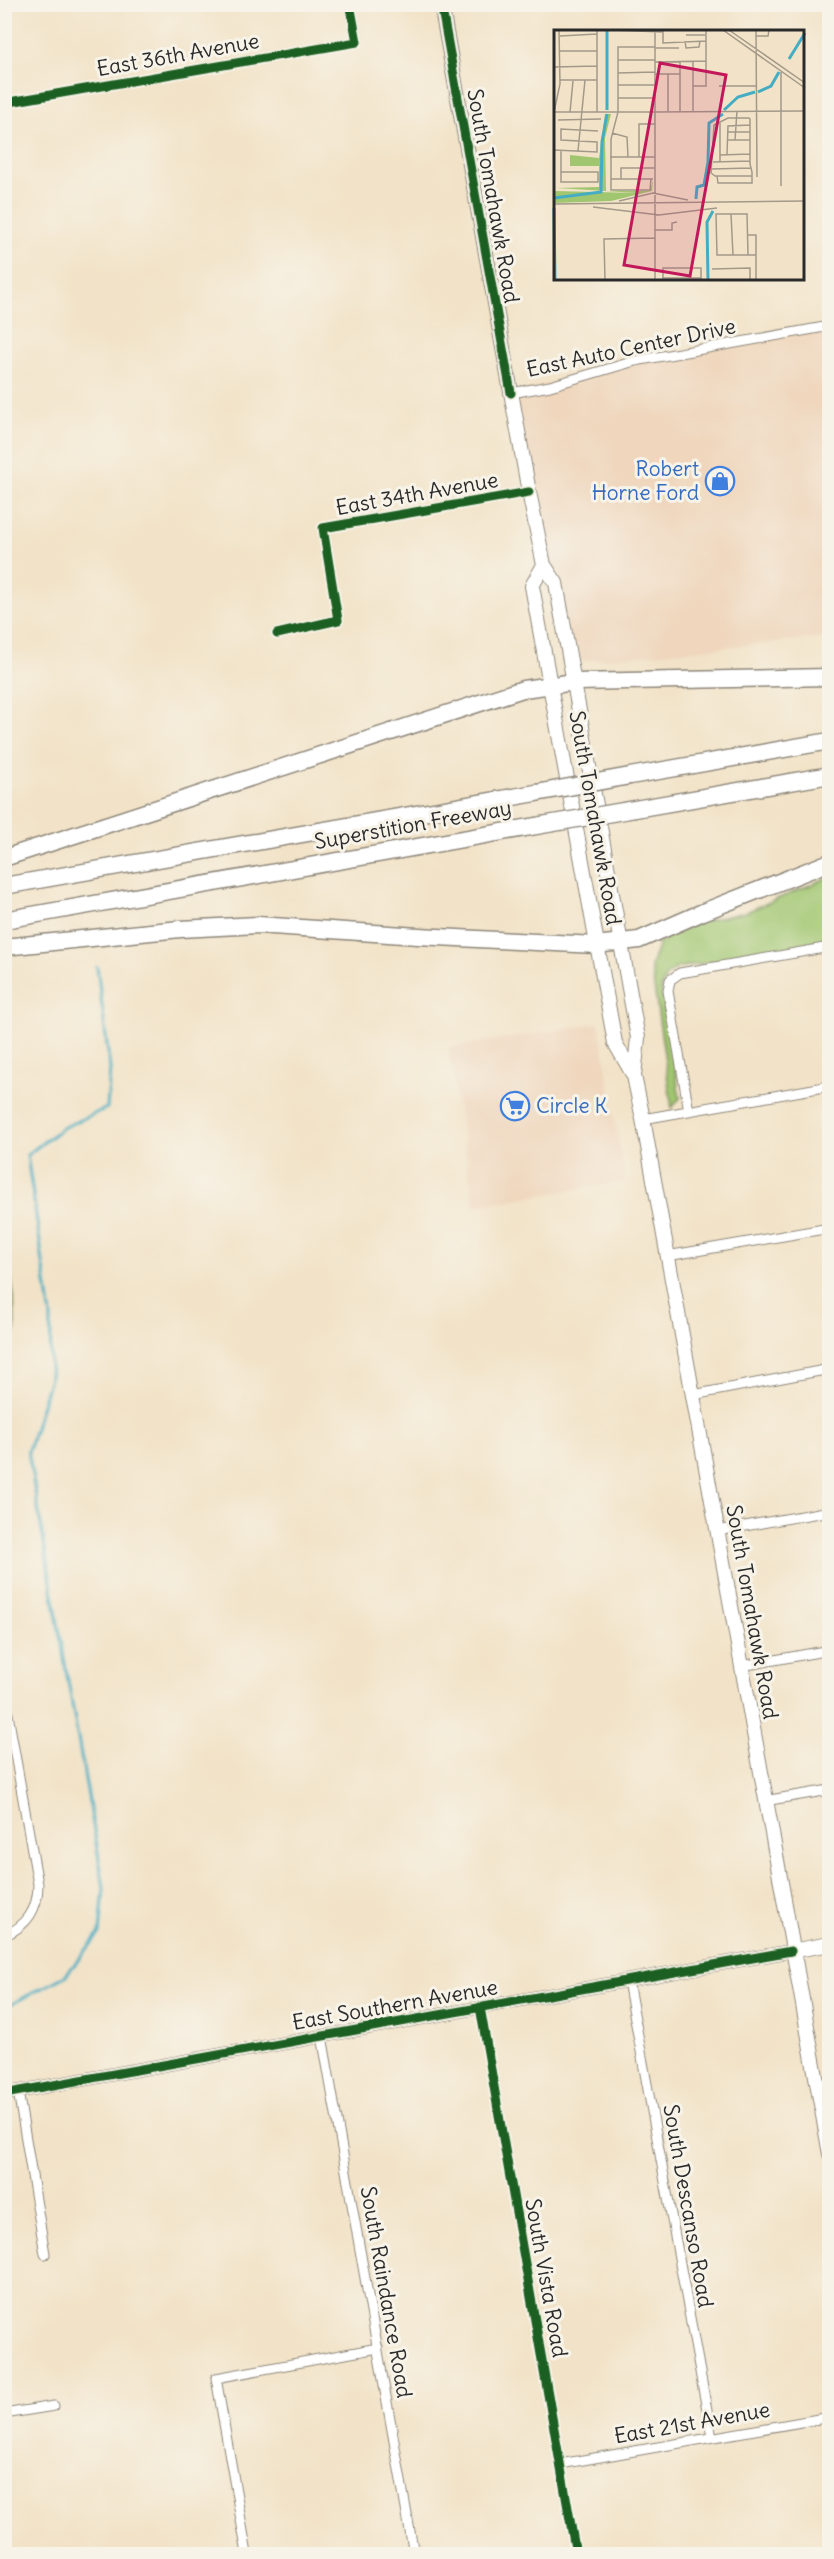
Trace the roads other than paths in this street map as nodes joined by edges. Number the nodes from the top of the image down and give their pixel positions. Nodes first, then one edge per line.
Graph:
1 (350, 4) edge
2 (441, 4) edge
3 (4, 104) edge
4 (830, 326) edge
5 (511, 393) junction
6 (529, 492) junction
7 (544, 565) junction
8 (277, 634) dead end
9 (830, 677) edge
10 (575, 681) junction
11 (550, 684) junction
12 (830, 741) edge
13 (830, 775) edge
14 (4, 858) edge
15 (830, 862) edge
16 (4, 886) edge
17 (4, 920) edge
18 (621, 942) junction
19 (596, 945) junction
20 (4, 947) edge
21 (830, 947) edge
22 (634, 1076) junction
23 (830, 1086) edge
24 (689, 1111) junction
25 (643, 1119) junction
26 (830, 1228) edge
27 (667, 1256) junction
28 (830, 1369) edge
29 (693, 1395) junction
30 (830, 1511) edge
31 (717, 1531) junction
32 (830, 1650) edge
33 (741, 1666) junction
34 (4, 1692) edge
35 (830, 1790) edge
36 (764, 1801) junction
37 (4, 1936) edge
38 (830, 1944) edge
39 (791, 1951) junction
40 (628, 1981) junction
41 (480, 2007) junction
42 (322, 2036) junction
43 (18, 2091) junction
44 (4, 2094) edge
45 (826, 2117) edge
46 (830, 2154) edge
47 (45, 2254) dead end
48 (378, 2348) junction
49 (54, 2406) dead end
50 (4, 2414) edge
51 (830, 2417) edge
52 (712, 2437) junction
53 (561, 2464) junction
54 (247, 2554) edge
55 (414, 2554) edge
56 (576, 2554) edge

1 - 3 street, East 36th Avenue
2 - 5 main road, South Tomahawk Road
4 - 5 street, East Auto Center Drive
5 - 6 main road, South Tomahawk Road
6 - 7 main road, South Tomahawk Road
6 - 8 street, East 34th Avenue
7 - 10 main road, South Tomahawk Road
7 - 11 main road, South Tomahawk Road
9 - 10 highway
10 - 11 highway
10 - 18 main road, South Tomahawk Road
11 - 14 highway
11 - 19 main road, South Tomahawk Road
12 - 16 highway, Superstition Freeway, bridge
13 - 17 highway, Superstition Freeway, bridge
15 - 18 highway
18 - 19 highway
18 - 22 main road, South Tomahawk Road
19 - 20 highway
19 - 22 main road, South Tomahawk Road
21 - 24 street
22 - 25 main road, South Tomahawk Road
23 - 24 street
24 - 25 street
25 - 27 main road, South Tomahawk Road
26 - 27 street
27 - 29 main road, South Tomahawk Road
28 - 29 street
29 - 31 main road, South Tomahawk Road
30 - 31 street
31 - 33 main road, South Tomahawk Road
32 - 33 street
33 - 36 main road, South Tomahawk Road
34 - 37 street
35 - 36 street
36 - 39 main road, South Tomahawk Road
38 - 39 main road, East Southern Avenue
39 - 40 street, East Southern Avenue
39 - 45 main road, South Tomahawk Road
40 - 41 street, East Southern Avenue
40 - 52 street, South Descanso Road
41 - 42 street, East Southern Avenue
41 - 53 street, South Vista Road
42 - 43 street, East Southern Avenue
42 - 48 street, South Raindance Road
43 - 44 street, East Southern Avenue
43 - 47 street
45 - 46 main road, South Tomahawk Road
48 - 54 street
48 - 55 street, South Raindance Road
49 - 50 street
51 - 52 street, East 21st Avenue
52 - 53 street, East 21st Avenue
53 - 56 street, South Vista Road

